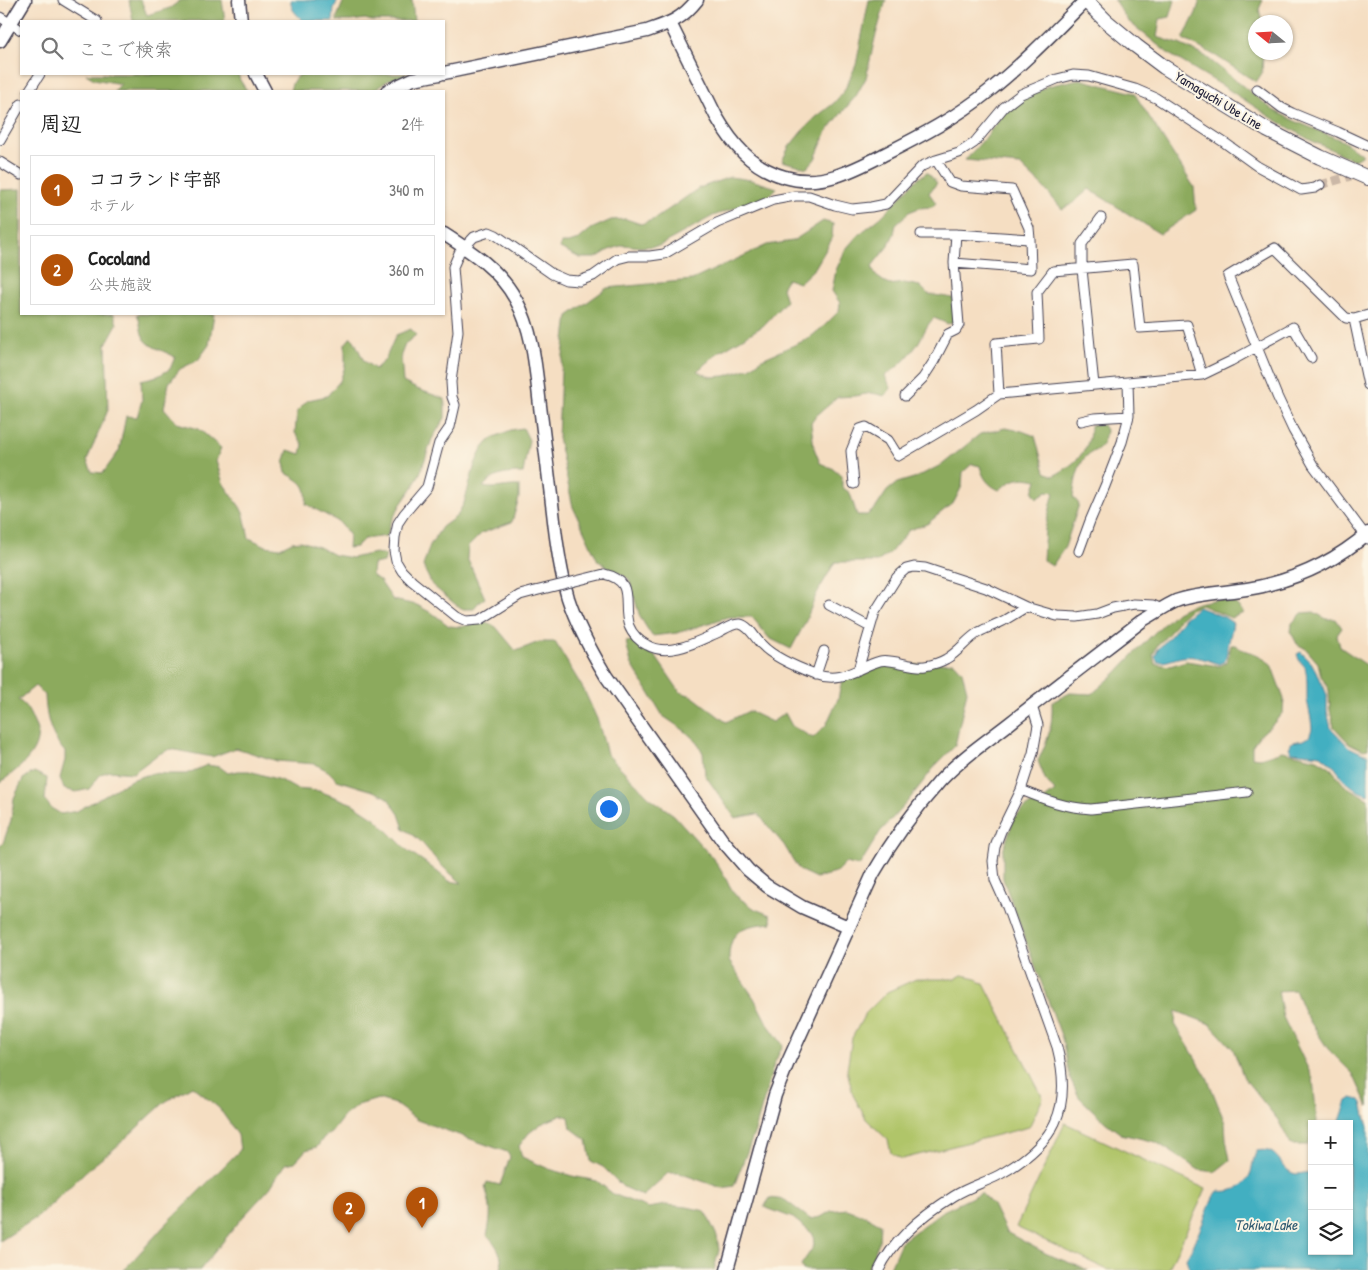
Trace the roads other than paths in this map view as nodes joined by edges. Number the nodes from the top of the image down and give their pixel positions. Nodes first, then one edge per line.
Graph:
1 (25, 0) edge
2 (63, 0) edge
3 (239, 0) edge
4 (697, 0) edge
5 (1085, 0) edge
6 (95, 20) edge
7 (241, 20) edge
8 (11, 24) edge
9 (670, 24) junction
10 (0, 41) edge
11 (445, 73) edge
12 (39, 75) edge
13 (257, 75) edge
14 (436, 75) edge
15 (1257, 89) dead end
16 (31, 90) edge
17 (264, 90) edge
18 (389, 90) edge
19 (20, 106) edge
20 (0, 140) edge
21 (1368, 146) edge
22 (936, 160) junction
23 (0, 162) edge
24 (20, 174) edge
25 (1368, 178) edge
26 (1320, 185) tunnel mouth
27 (1101, 218) dead end
28 (921, 234) dead end
29 (956, 234) junction
30 (445, 235) edge
31 (1030, 239) junction
32 (464, 247) junction
33 (954, 263) junction
34 (1082, 269) junction
35 (1368, 315) edge
36 (1354, 319) junction
37 (1257, 347) junction
38 (1311, 358) dead end
39 (1202, 375) junction
40 (1128, 382) junction
41 (1094, 385) junction
42 (1368, 386) edge
43 (999, 394) junction
44 (905, 396) dead end
45 (1129, 416) junction
46 (1082, 421) dead end
47 (854, 484) dead end
48 (1367, 536) edge
49 (1079, 552) dead end
50 (829, 605) dead end
51 (1026, 607) junction
52 (1162, 609) junction
53 (870, 627) junction
54 (824, 651) dead end
55 (858, 670) junction
56 (816, 675) junction
57 (1032, 706) junction
58 (1021, 790) junction
59 (1248, 792) dead end
60 (848, 927) junction
61 (726, 1270) edge
62 (879, 1270) edge

1 - 8 street
2 - 6 street
3 - 7 street
4 - 9 street
5 - 9 street
5 - 25 main road, Yamaguchi Ube Line
8 - 10 street
9 - 11 street
12 - 16 street
13 - 17 street
14 - 18 street
15 - 21 street
19 - 20 street
22 - 26 street
22 - 31 street
22 - 32 street
23 - 24 street
27 - 34 street
28 - 29 street
29 - 31 street
29 - 33 street
30 - 32 street
31 - 33 street
32 - 56 street, bridge
32 - 60 street
33 - 44 street
34 - 39 street
34 - 41 street
34 - 43 street
35 - 36 street
36 - 37 street
36 - 42 street
37 - 38 street
37 - 39 street
37 - 48 street
39 - 40 street
40 - 41 street
40 - 45 street
41 - 43 street
43 - 47 street
45 - 46 street
45 - 49 street
48 - 52 street
50 - 53 street
51 - 52 street
51 - 53 street
51 - 55 street
52 - 57 street
53 - 55 street
54 - 56 street
55 - 56 street
57 - 58 street
57 - 60 street
58 - 59 street
58 - 62 street
60 - 61 street

